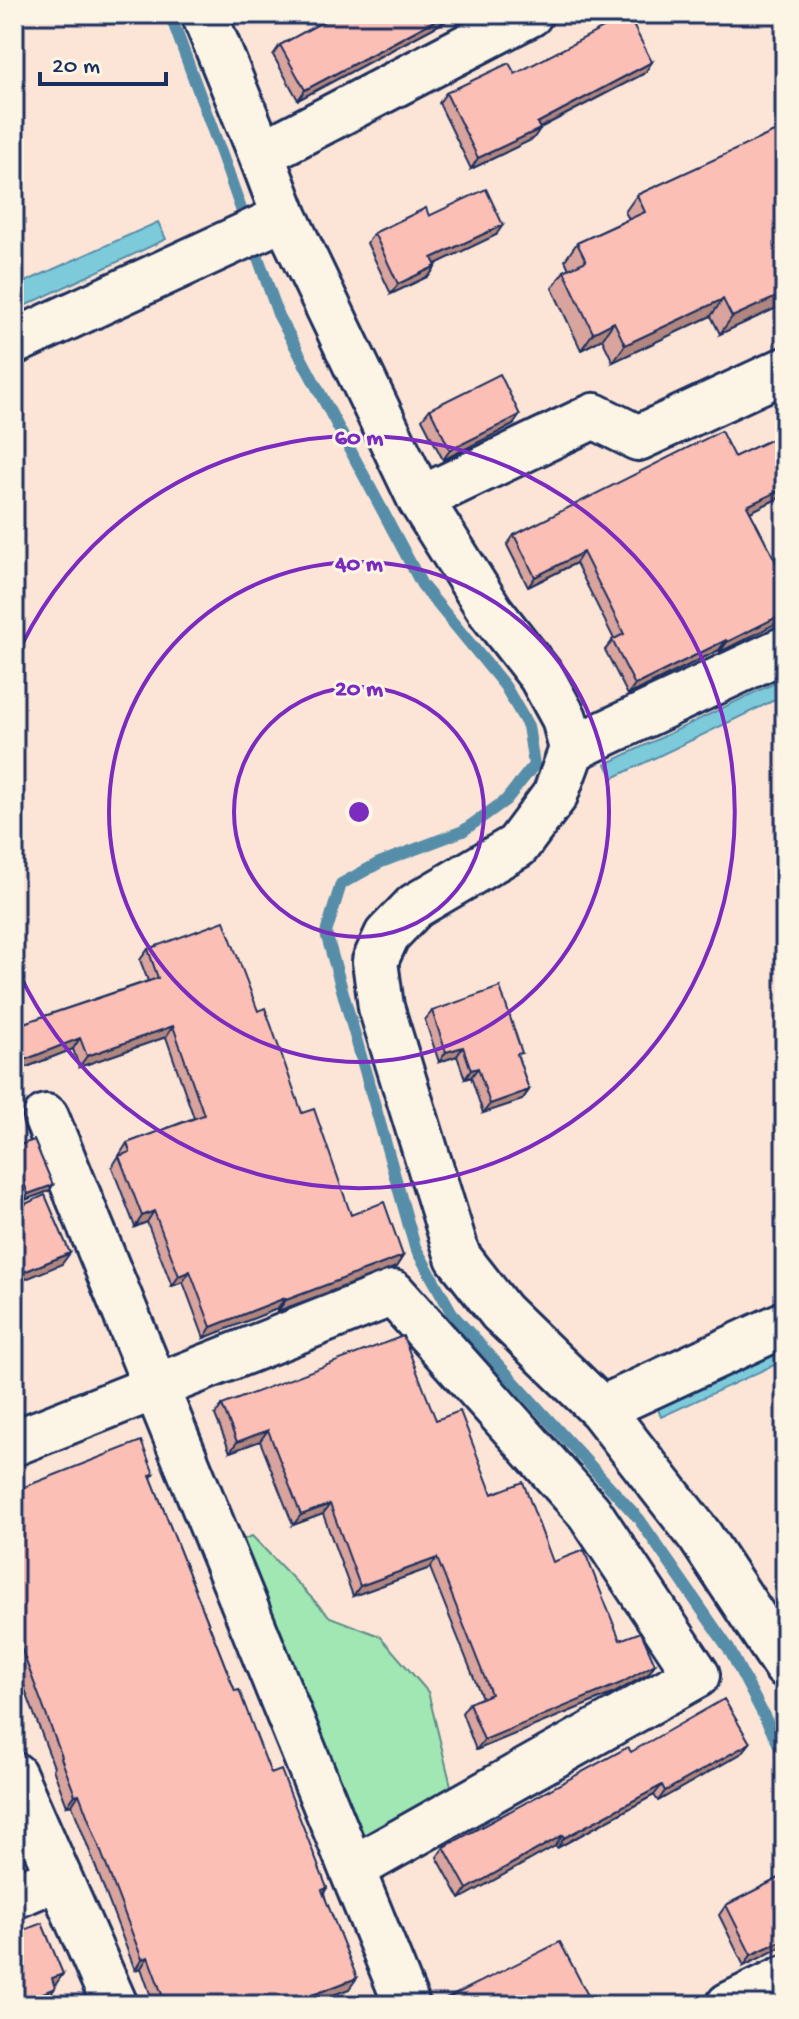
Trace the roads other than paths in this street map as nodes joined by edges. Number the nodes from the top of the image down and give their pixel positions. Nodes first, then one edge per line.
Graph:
1 (204, 14) edge
2 (530, 14) edge
3 (261, 154) junction
4 (262, 228) junction
5 (14, 342) edge
6 (785, 370) edge
7 (420, 499) junction
8 (785, 649) edge
9 (572, 749) junction
10 (46, 1117) dead end
11 (785, 1324) edge
12 (155, 1386) junction
13 (601, 1409) junction
14 (14, 1443) edge
15 (785, 1665) edge
16 (14, 1775) edge
17 (352, 1869) junction
18 (59, 1877) junction
19 (14, 1896) edge
20 (785, 1978) edge
21 (397, 2002) edge
22 (115, 2005) edge
23 (729, 2005) edge

1 - 3 street
2 - 3 street
3 - 4 street
4 - 5 street
4 - 7 street
6 - 7 street
7 - 9 street
8 - 9 street
9 - 13 street
10 - 12 street
11 - 13 street
12 - 14 street
12 - 17 street
12 - 17 street
13 - 15 street
16 - 18 street
17 - 21 street
18 - 19 street
18 - 22 street
20 - 23 street

